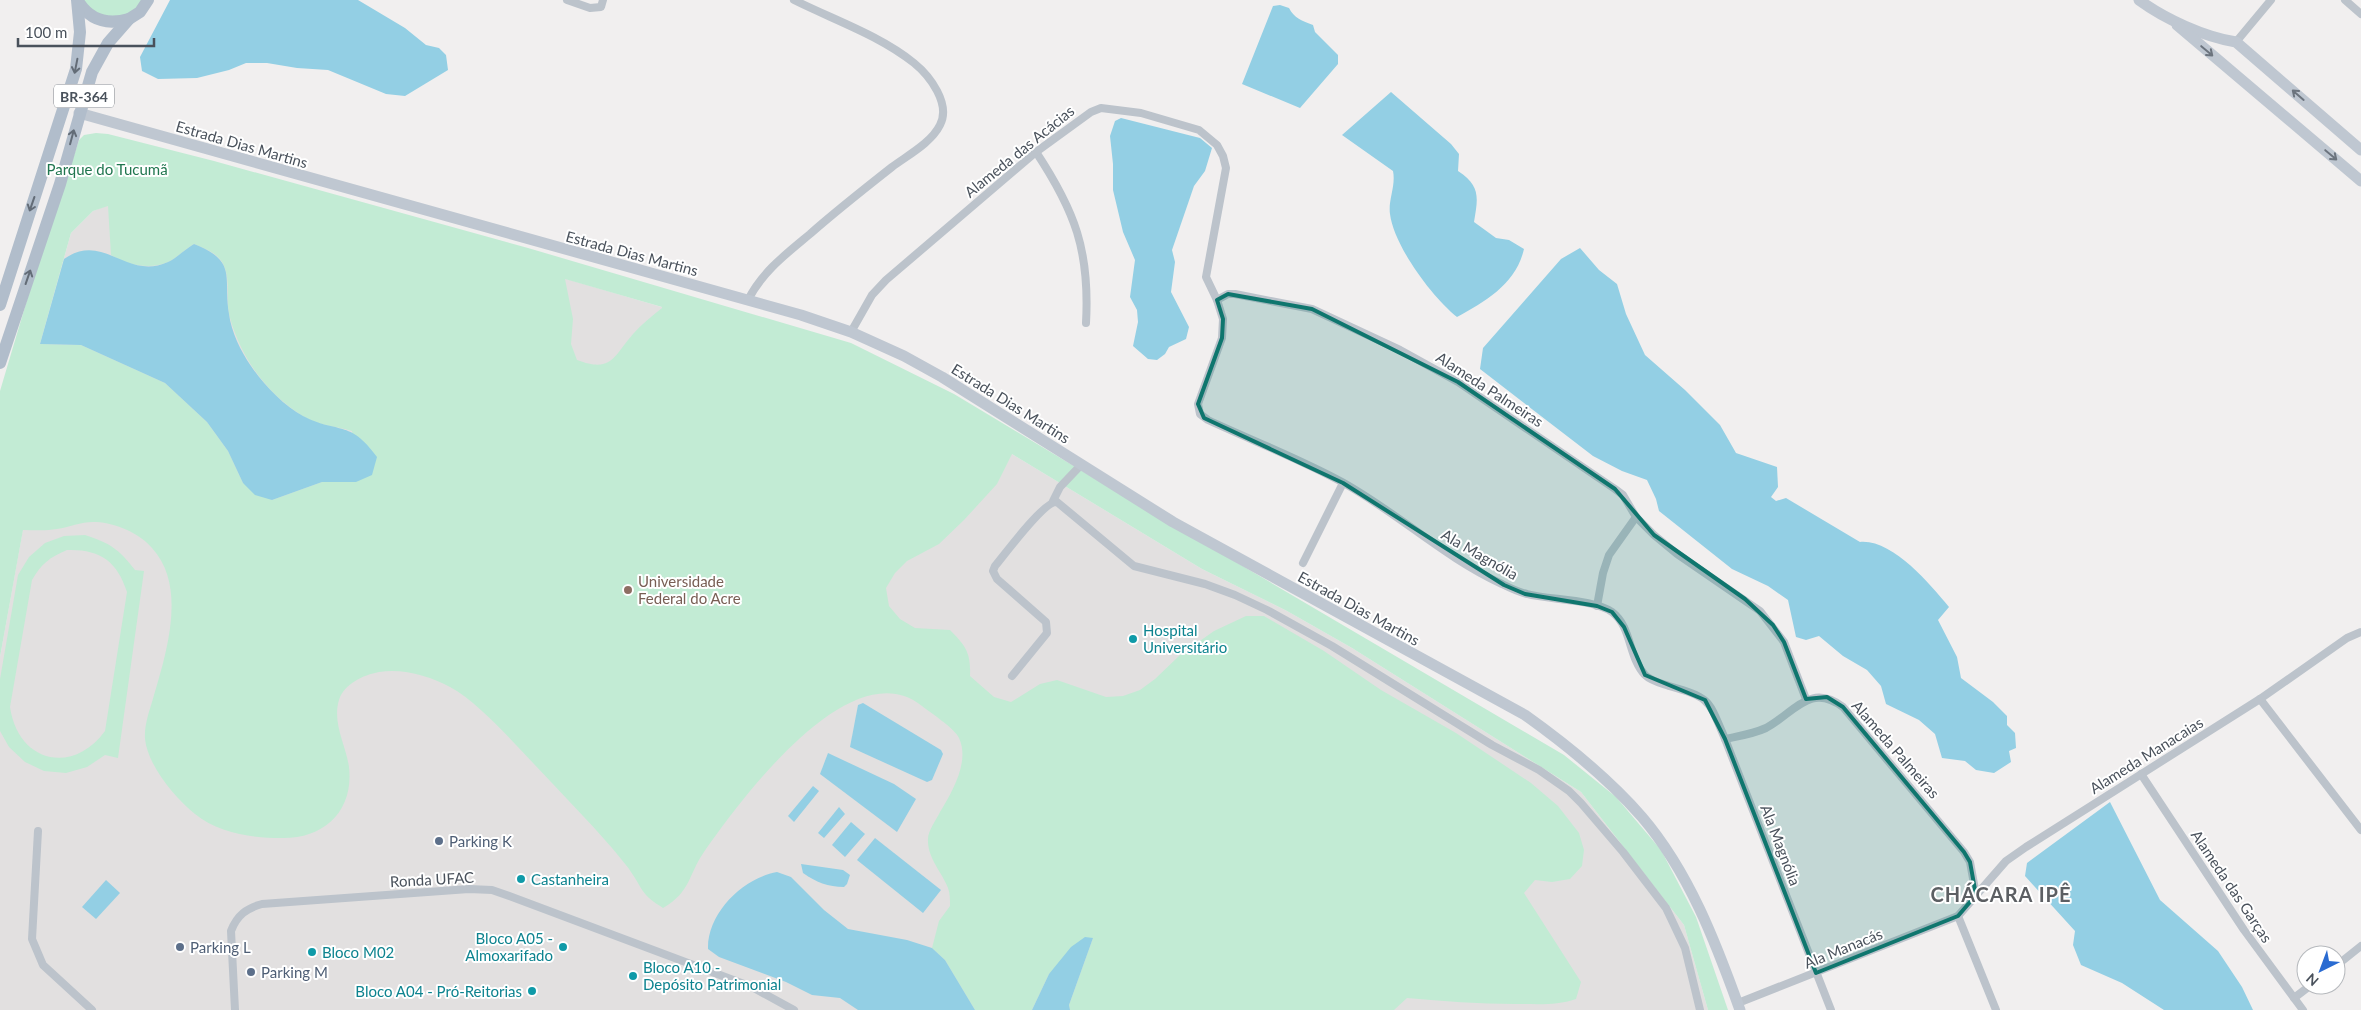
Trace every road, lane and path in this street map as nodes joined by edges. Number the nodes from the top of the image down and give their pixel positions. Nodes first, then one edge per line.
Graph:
1 (77, 0) edge
2 (148, 0) edge
3 (567, 0) edge
4 (603, 0) edge
5 (794, 0) edge
6 (2139, 0) edge
7 (2271, 0) edge
8 (2345, 0) edge
9 (2361, 14) edge
10 (129, 19) junction
11 (2170, 19) junction
12 (2236, 42) junction
13 (79, 113) junction
14 (2361, 150) edge
15 (1036, 152) junction
16 (2361, 181) edge
17 (22, 233) junction
18 (41, 240) junction
19 (748, 300) junction
20 (1217, 300) junction
21 (0, 306) edge
22 (1086, 323) dead end
23 (851, 332) junction
24 (0, 363) edge
25 (1218, 425) joint
26 (1081, 465) junction
27 (1343, 483) junction
28 (1053, 501) junction
29 (1636, 517) junction
30 (1303, 563) dead end
31 (1598, 606) junction
32 (2361, 632) edge
33 (1012, 676) dead end
34 (1806, 699) junction
35 (2260, 699) junction
36 (1725, 739) junction
37 (2141, 774) junction
38 (2361, 830) edge
39 (38, 831) dead end
40 (1976, 895) junction
41 (1958, 916) junction
42 (2361, 946) edge
43 (2346, 958) edge
44 (1816, 973) junction
45 (2298, 995) edge
46 (2294, 998) junction
47 (1739, 1007) edge
48 (92, 1010) edge
49 (235, 1010) edge
50 (794, 1010) edge
51 (1700, 1010) edge
52 (1831, 1010) edge
53 (1996, 1010) edge
54 (2304, 1010) edge

1 - 10 main road, BR-364
1 -> 17 main road, BR-364
2 - 10 main road, BR-364
3 - 4 street
5 - 19 street
6 - 11 street
7 - 12 street
8 - 9 street
10 - 13 main road, BR-364
11 - 12 street
11 -> 16 street
14 -> 12 street
18 -> 13 main road, BR-364
13 - 19 street, Estrada Dias Martins
15 - 20 street, Alameda das Acácias
15 - 22 street
15 - 23 street, Alameda das Acácias
17 - 18 main road
17 - 21 main road, BR-364
24 -> 18 main road, BR-364
19 - 23 street, Estrada Dias Martins
20 - 25 street, Alameda das Acácias
20 - 29 street, Alameda Palmeiras
23 - 26 street, Estrada Dias Martins
25 - 27 street, Ala Magnólia
26 - 28 street
26 - 47 street, Estrada Dias Martins
27 - 30 street
27 - 31 street, Ala Magnólia
28 - 33 street
28 - 51 street
29 - 31 street
29 - 34 street, Alameda Palmeiras
31 - 36 street, Ala Magnólia
32 - 35 street, Alameda Manacaias
34 - 36 street
34 - 40 street, Alameda Palmeiras
35 - 37 street, Alameda Manacaias
35 - 38 street
36 - 44 street, Ala Magnólia
37 - 40 street, Alameda Manacaias
37 - 46 street, Alameda das Garças
39 - 48 street
40 - 41 street, Alameda Manacaias
41 - 44 street, Ala Manacás
41 - 53 street
42 - 43 street
44 - 47 street, Ala Manacás
44 - 52 street, Ala Magnólia
45 - 46 street
46 - 54 street, Alameda das Garças
49 - 50 street, Ronda UFAC

